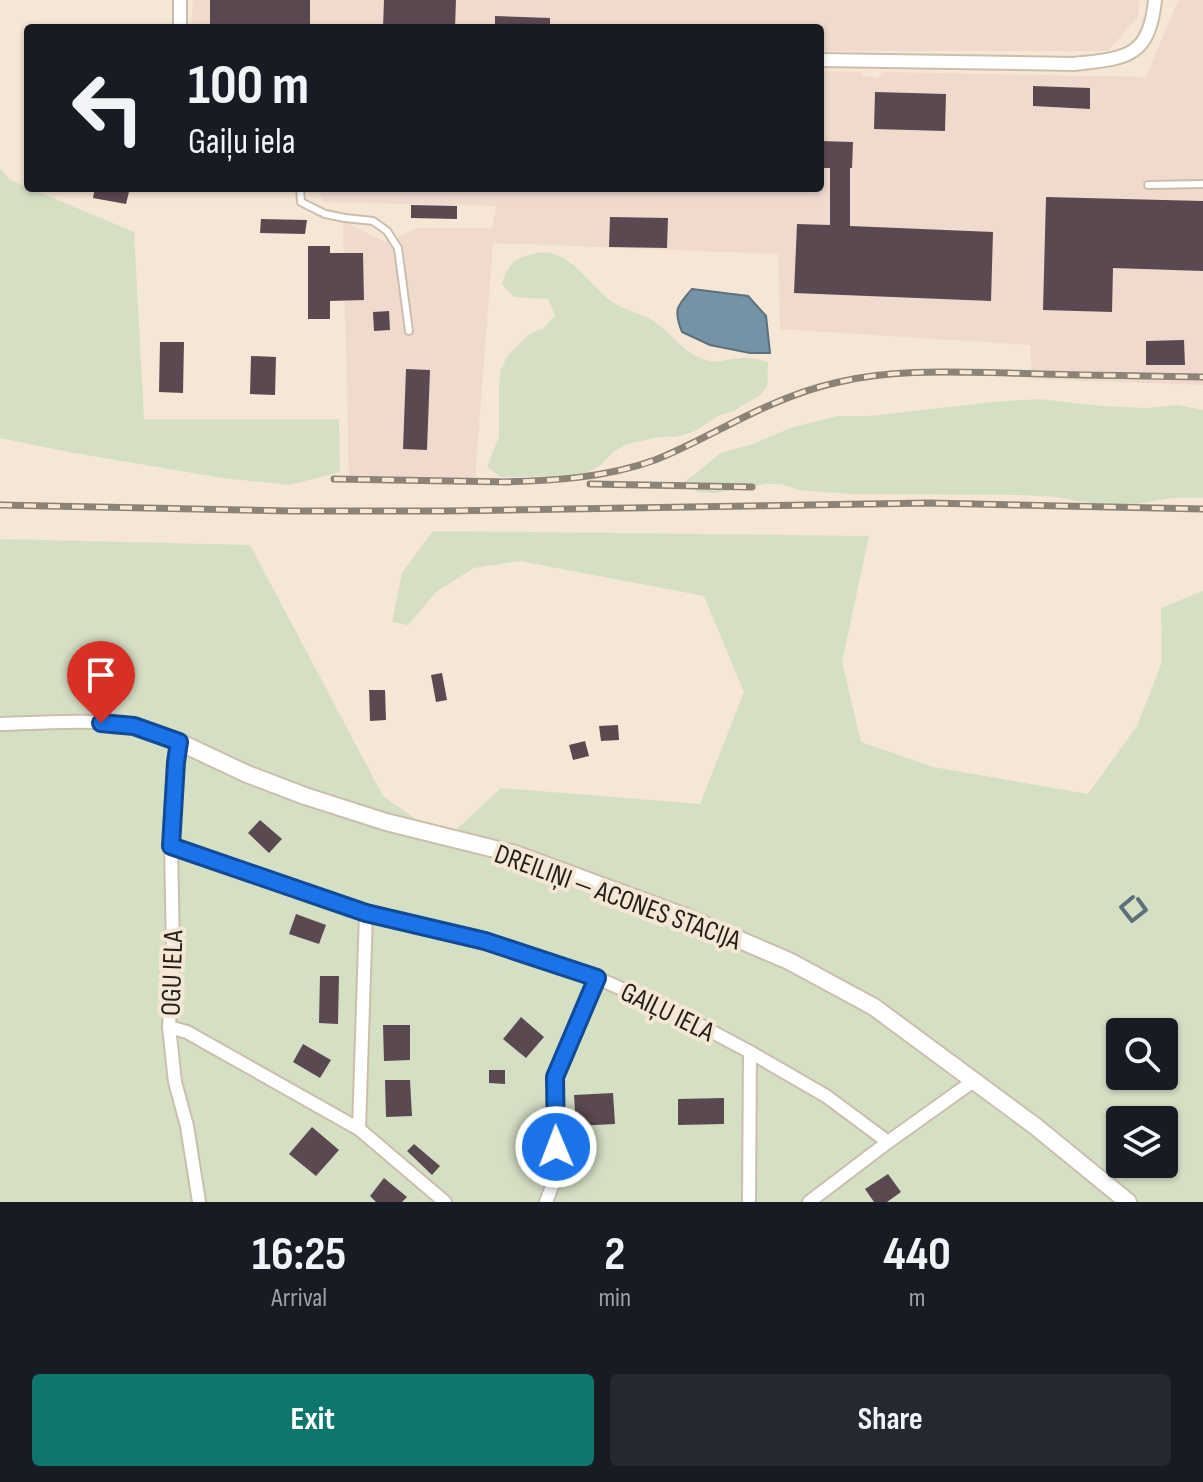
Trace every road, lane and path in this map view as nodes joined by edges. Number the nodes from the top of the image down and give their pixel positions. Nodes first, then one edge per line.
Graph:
1 (180, 0) edge
2 (1155, 0) edge
3 (180, 24) edge
4 (824, 60) edge
5 (1203, 184) edge
6 (1148, 185) dead end
7 (300, 192) edge
8 (409, 331) dead end
9 (0, 724) edge
10 (179, 742) junction
11 (171, 846) junction
12 (366, 913) junction
13 (597, 978) junction
14 (169, 1027) junction
15 (750, 1052) junction
16 (972, 1082) junction
17 (359, 1129) junction
18 (888, 1142) junction
19 (199, 1202) edge
20 (445, 1202) edge
21 (546, 1202) edge
22 (749, 1202) edge
23 (809, 1202) edge
24 (1128, 1202) edge

1 - 3 street
2 - 4 street
5 - 6 lane
7 - 8 lane
9 - 10 street, DREILIŅI — ACONES STACIJA
10 - 11 street, OGU IELA
10 - 16 street, DREILIŅI — ACONES STACIJA
11 - 12 street, GAIĻU IELA
11 - 14 street, OGU IELA
12 - 13 street, GAIĻU IELA
12 - 17 street
13 - 15 street, GAIĻU IELA
13 - 21 street
14 - 17 street
14 - 19 street, OGU IELA
15 - 18 street, GAIĻU IELA
15 - 22 street, GAIĻU IELA
16 - 18 street
16 - 24 street, DREILIŅI — ACONES STACIJA
17 - 20 street
18 - 23 street

